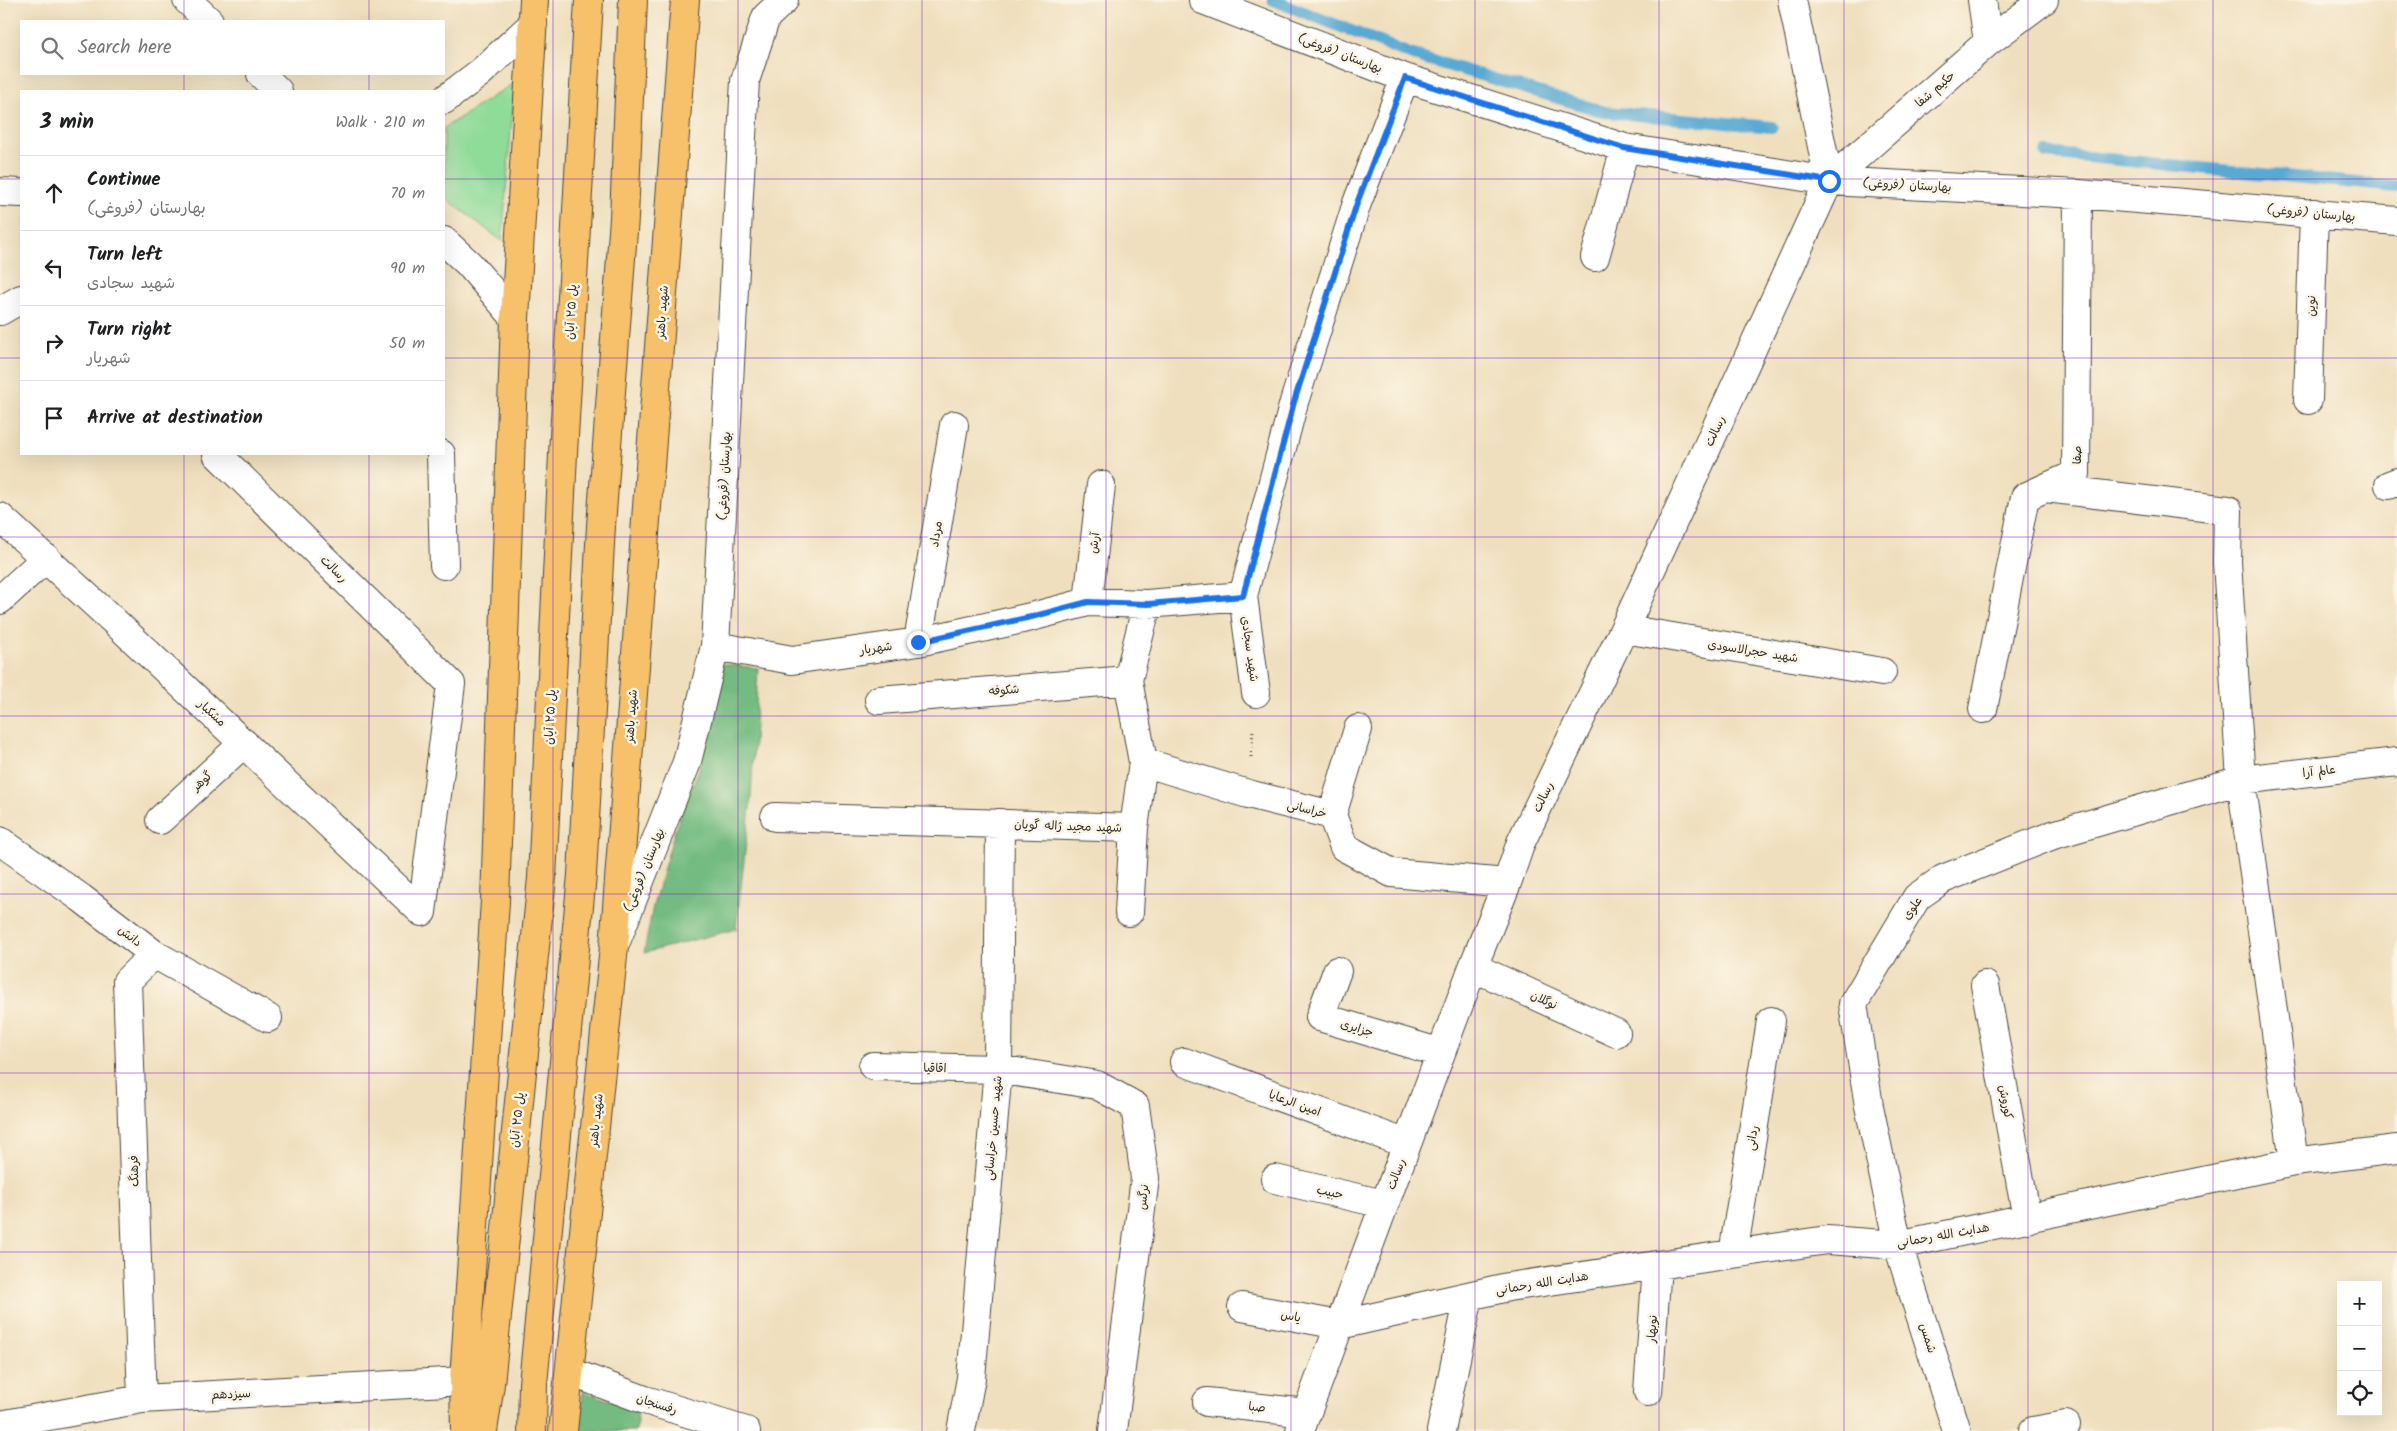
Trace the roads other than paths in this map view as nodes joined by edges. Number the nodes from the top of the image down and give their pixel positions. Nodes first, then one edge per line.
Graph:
1 (188, 0) edge
2 (589, 0) edge
3 (633, 0) edge
4 (685, 0) edge
5 (784, 0) edge
6 (1203, 0) edge
7 (1792, 0) edge
8 (1982, 0) edge
9 (2044, 0) edge
10 (534, 12) edge
11 (207, 20) edge
12 (1988, 42) junction
13 (262, 75) edge
14 (1405, 78) junction
15 (277, 90) edge
16 (445, 99) edge
17 (1624, 148) junction
18 (1829, 181) junction
19 (0, 192) edge
20 (20, 193) edge
21 (2078, 194) junction
22 (2314, 212) junction
23 (2397, 221) edge
24 (445, 242) edge
25 (1595, 257) dead end
26 (20, 300) edge
27 (0, 312) edge
28 (515, 318) junction
29 (2308, 400) dead end
30 (954, 426) dead end
31 (218, 455) edge
32 (441, 455) edge
33 (1101, 485) dead end
34 (2046, 488) junction
35 (0, 517) edge
36 (46, 558) junction
37 (444, 565) dead end
38 (1243, 596) junction
39 (0, 600) edge
40 (1088, 602) junction
41 (1148, 604) junction
42 (1624, 629) junction
43 (918, 642) junction
44 (715, 646) junction
45 (1882, 672) dead end
46 (1128, 680) junction
47 (1256, 693) road end
48 (879, 700) dead end
49 (1982, 709) dead end
50 (1358, 729) dead end
51 (244, 743) junction
52 (1143, 762) junction
53 (2397, 762) edge
54 (2241, 780) junction
55 (1332, 814) junction
56 (774, 817) dead end
57 (160, 820) dead end
58 (1000, 823) junction
59 (1134, 828) junction
60 (0, 841) edge
61 (1508, 883) junction
62 (422, 912) joint
63 (1129, 912) dead end
64 (614, 947) junction
65 (154, 954) junction
66 (1473, 966) junction
67 (1337, 970) dead end
68 (1985, 986) dead end
69 (268, 1018) dead end
70 (1771, 1021) dead end
71 (1616, 1033) dead end
72 (1441, 1053) junction
73 (1184, 1062) dead end
74 (873, 1066) dead end
75 (998, 1069) junction
76 (1407, 1144) junction
77 (2397, 1149) edge
78 (2294, 1162) junction
79 (1275, 1180) dead end
80 (1384, 1204) junction
81 (2027, 1219) junction
82 (1898, 1245) junction
83 (1733, 1254) junction
84 (1656, 1265) junction
85 (1469, 1296) junction
86 (1242, 1307) dead end
87 (1339, 1325) junction
88 (570, 1372) junction
89 (464, 1382) junction
90 (1648, 1392) dead end
91 (142, 1399) junction
92 (1207, 1402) dead end
93 (1303, 1422) edge
94 (0, 1425) edge
95 (2066, 1425) dead end
96 (465, 1431) edge
97 (483, 1431) edge
98 (532, 1431) edge
99 (563, 1431) edge
100 (746, 1431) edge
101 (961, 1431) edge
102 (1113, 1431) edge
103 (1441, 1431) edge
104 (1957, 1431) edge
105 (2033, 1431) edge

1 - 11 street
2 - 97 main road, پل ۲۵ آبان
3 - 98 main road
4 - 64 main road, شهید باهنر
5 - 44 street, بهارستان (فروغی)
6 - 14 street, بهارستان (فروغی)
7 - 18 street
8 - 12 street
9 - 12 street, حکیم شفا
10 - 16 street
10 - 28 main road
12 - 18 street, حکیم شفا
13 - 15 street
14 - 17 street, بهارستان (فروغی)
14 - 38 street, شهید سجادی
17 - 18 street, بهارستان (فروغی)
17 - 25 street
18 - 21 street, بهارستان (فروغی)
18 - 42 street, رسالت
19 - 20 street
21 - 22 street, بهارستان (فروغی)
21 - 34 street, صفا
22 - 23 street, بهارستان (فروغی)
22 - 29 street, نوین
24 - 28 street
26 - 27 street
28 - 89 main road
30 - 43 street, مرداد
31 - 62 street, رسالت
32 - 37 street
33 - 40 street, آرش
34 - 49 street, صفا
34 - 54 street
35 - 36 street, مشکبار
36 - 39 street
36 - 51 street, مشکبار
38 - 41 street, شهریار
38 - 47 street, شهید سجادی
40 - 41 street, شهریار
40 - 43 street, شهریار
41 - 46 street, شهید مجید ژاله گویان
42 - 45 street, شهید حجرالاسودی
42 - 61 street, رسالت
43 - 44 street, شهریار
44 - 64 street, بهارستان (فروغی)
46 - 48 street, شکوفه
46 - 52 street, شهید مجید ژاله گویان
50 - 55 street
51 - 57 street, گوهر
51 - 62 street, مشکبار
52 - 55 street, خراسانی
52 - 59 street, شهید مجید ژاله گویان
53 - 54 street, عالم آرا
54 - 78 street
54 - 82 street, علوی
55 - 61 street, خراسانی
56 - 58 street, شهید مجید ژاله گویان
58 - 59 street, شهید مجید ژاله گویان
58 - 75 street, شهید حسین خراسانی
59 - 63 street
60 - 65 street, دانش
61 - 66 street, رسالت
64 - 88 main road, شهید باهنر
65 - 69 street, دانش
65 - 91 street, فرهنگ
66 - 71 street, نوگلان
66 - 72 street, رسالت
67 - 72 street, جزایری
68 - 81 street, کوروش
70 - 83 street, ردانی
72 - 76 street, رسالت
73 - 76 street, امین الرعایا
74 - 75 street, اقاقیا
75 - 101 street, شهید حسین خراسانی
75 - 102 street, نرگس
76 - 80 street, رسالت
77 - 78 street, هدایت الله رحمانی
78 - 81 street, هدایت الله رحمانی
79 - 80 street, حبیب
80 - 87 street, رسالت
81 - 82 street, هدایت الله رحمانی
82 - 83 street, هدایت الله رحمانی
82 - 104 street, شمس
83 - 84 street, هدایت الله رحمانی
84 - 85 street, هدایت الله رحمانی
84 - 90 street, نوبهار
85 - 87 street, هدایت الله رحمانی
85 - 103 street
86 - 87 street, یاس
87 - 93 street, رسالت
88 - 99 main road, شهید باهنر
88 - 100 street, رفسنجان
89 - 91 street, سیزدهم
89 - 96 main road
91 - 94 street, سیزدهم
92 - 93 street, صبا
95 - 105 street

